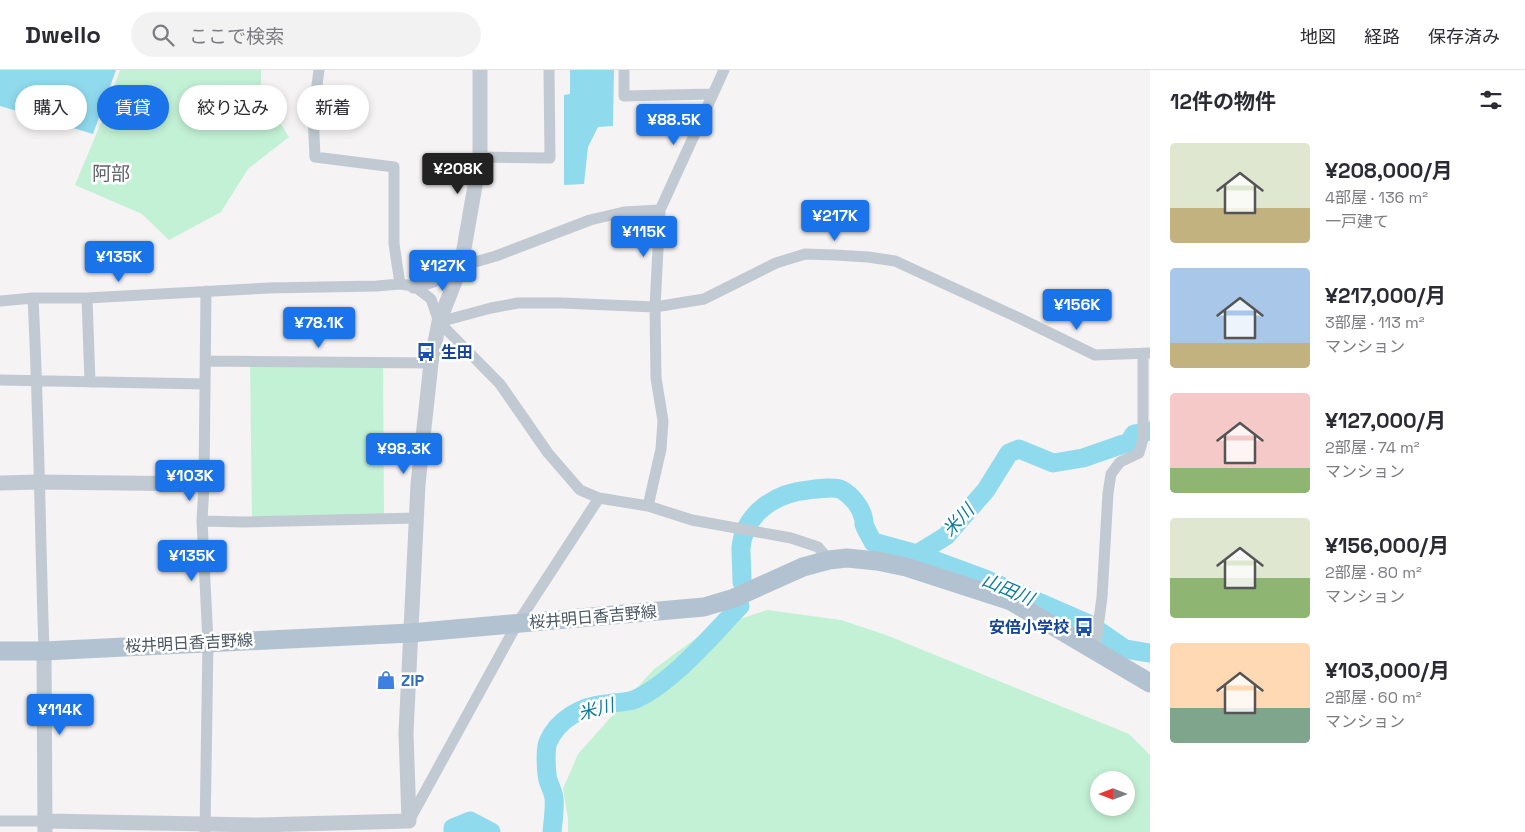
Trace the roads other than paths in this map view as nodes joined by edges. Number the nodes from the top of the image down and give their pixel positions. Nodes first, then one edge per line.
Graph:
1 (319, 70) edge
2 (480, 70) edge
3 (549, 70) edge
4 (624, 70) edge
5 (724, 70) edge
6 (712, 94) junction
7 (480, 157) junction
8 (660, 210) junction
9 (461, 266) junction
10 (407, 285) junction
11 (206, 291) junction
12 (33, 298) junction
13 (87, 298) junction
14 (0, 301) edge
15 (655, 307) junction
16 (439, 322) junction
17 (1147, 353) edge
18 (206, 361) junction
19 (431, 363) junction
20 (0, 380) edge
21 (37, 381) junction
22 (90, 382) junction
23 (204, 384) junction
24 (38, 482) junction
25 (0, 483) edge
26 (204, 484) junction
27 (598, 498) junction
28 (648, 506) junction
29 (416, 518) junction
30 (202, 521) junction
31 (828, 560) junction
32 (517, 624) junction
33 (410, 633) junction
34 (208, 642) junction
35 (1096, 650) junction
36 (0, 651) edge
37 (44, 651) junction
38 (1150, 683) edge
39 (0, 821) edge
40 (409, 826) edge
41 (45, 827) edge
42 (205, 828) edge

1 - 10 street
2 - 7 street
3 - 7 street
4 - 6 street
5 - 6 street
6 - 8 street
7 - 9 street
8 - 9 street
8 - 15 street
9 - 10 street
9 - 16 street
10 - 11 street
10 - 16 street
11 - 13 street
11 - 18 street
12 - 13 street
12 - 14 street
12 - 21 street
13 - 22 street
15 - 16 street
15 - 17 street
15 - 28 street
16 - 19 street
16 - 27 street
17 - 35 street
18 - 19 street
18 - 23 street
19 - 29 street
20 - 21 street
21 - 22 street
21 - 24 street
22 - 23 street
23 - 26 street
24 - 25 street
24 - 26 street
24 - 37 street
26 - 30 street
27 - 28 street
27 - 32 street
28 - 31 street
29 - 30 street
29 - 33 street
30 - 34 street
31 - 32 main road, 桜井明日香吉野線
31 - 35 main road, 桜井明日香吉野線
32 - 33 main road, 桜井明日香吉野線
32 - 40 street
33 - 34 main road, 桜井明日香吉野線
33 - 40 street
34 - 37 main road, 桜井明日香吉野線
34 - 42 street
35 - 38 main road, 桜井明日香吉野線
36 - 37 main road, 桜井明日香吉野線
37 - 41 street
39 - 41 street
40 - 42 street
41 - 42 street

